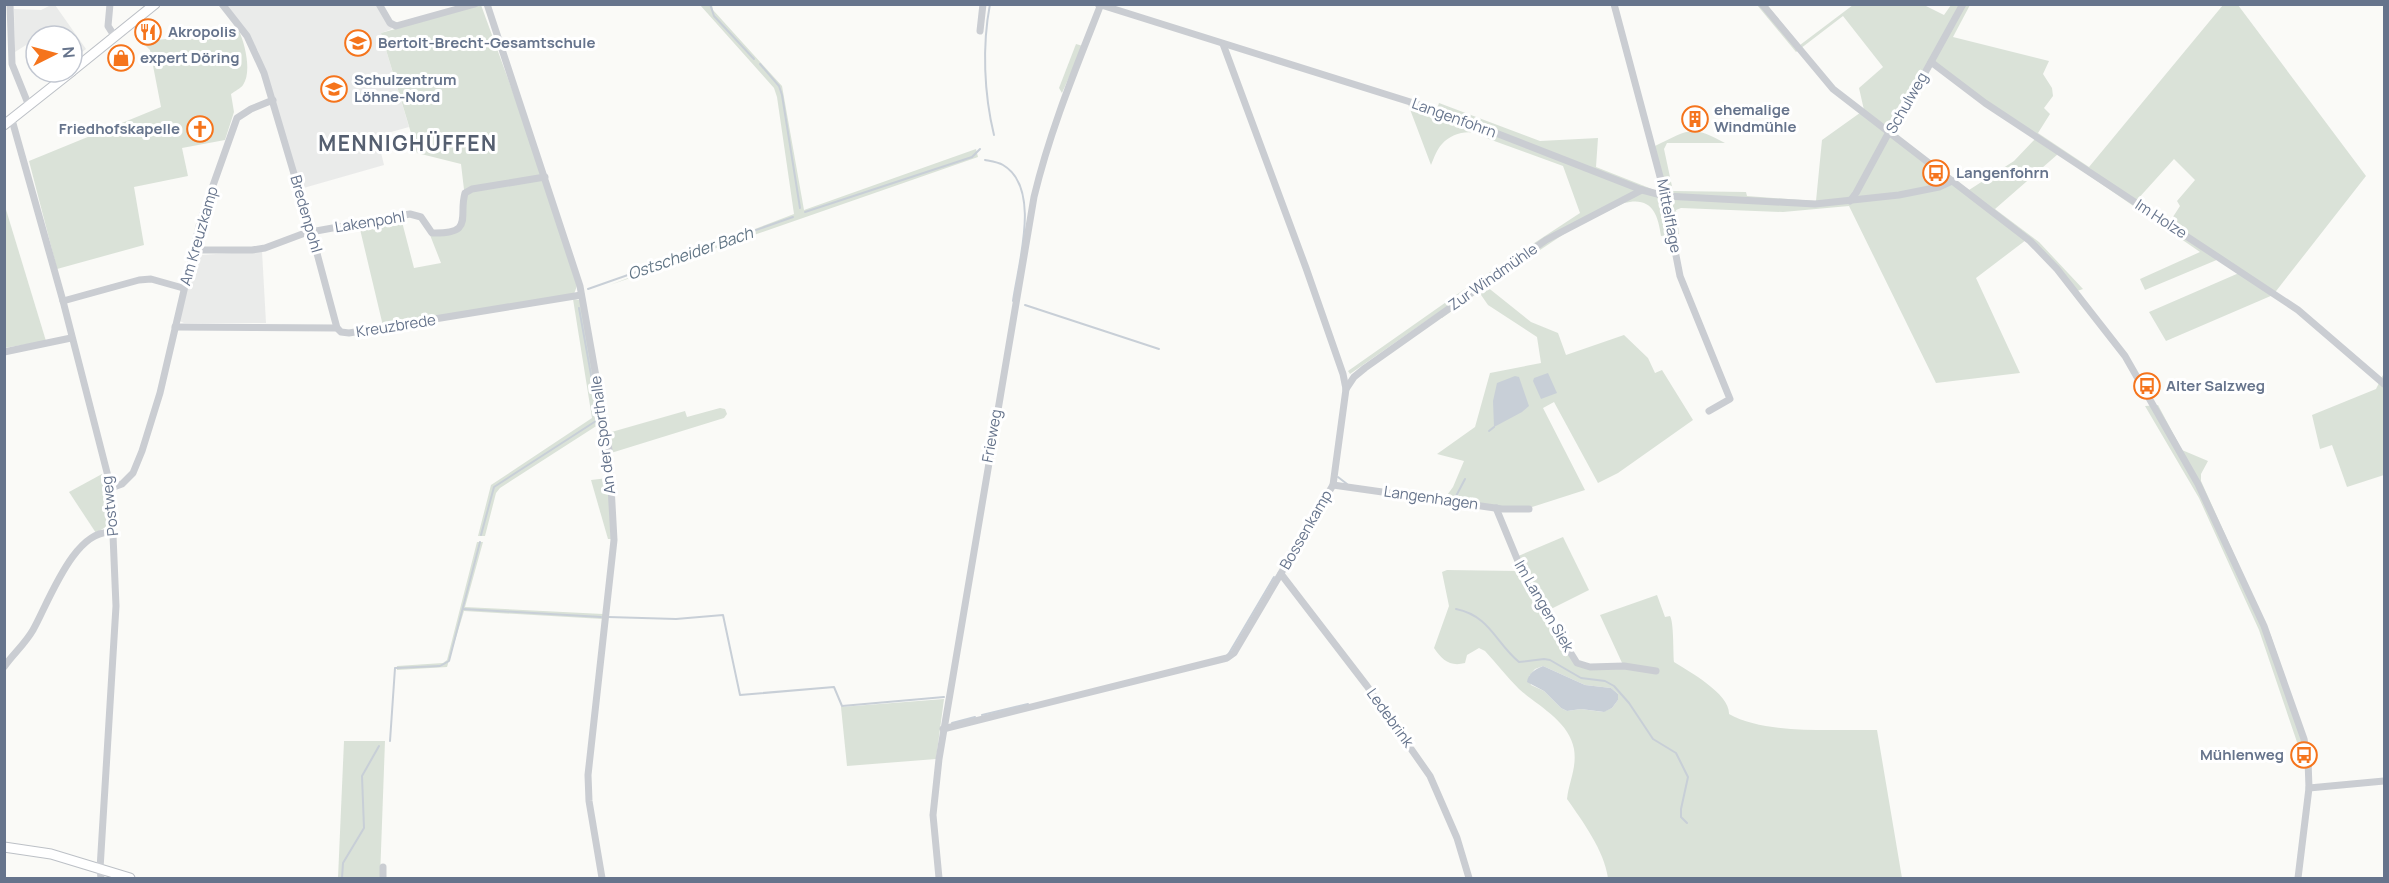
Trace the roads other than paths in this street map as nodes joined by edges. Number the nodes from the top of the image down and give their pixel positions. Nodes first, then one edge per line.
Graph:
1 (10, 4) edge
2 (110, 4) edge
3 (155, 4) edge
4 (222, 4) edge
5 (379, 4) edge
6 (474, 4) edge
7 (487, 4) edge
8 (983, 4) edge
9 (1614, 4) edge
10 (1762, 4) edge
11 (1963, 4) edge
12 (1100, 5) edge
13 (980, 31) dead end
14 (115, 37) junction
15 (1223, 44) junction
16 (84, 62) edge
17 (1931, 62) junction
18 (57, 84) edge
19 (273, 100) junction
20 (29, 106) junction
21 (8, 122) edge
22 (1889, 132) junction
23 (544, 177) junction
24 (1952, 181) junction
25 (1642, 190) junction
26 (1665, 196) junction
27 (1850, 201) junction
28 (311, 231) junction
29 (193, 250) junction
30 (183, 288) junction
31 (581, 295) junction
32 (63, 301) junction
33 (175, 327) junction
34 (337, 328) junction
35 (71, 338) junction
36 (4, 352) edge
37 (1343, 374) junction
38 (1354, 377) junction
39 (2385, 384) edge
40 (1346, 389) junction
41 (1709, 411) dead end
42 (1333, 485) junction
43 (111, 488) junction
44 (1496, 508) junction
45 (1529, 509) dead end
46 (113, 533) junction
47 (1281, 574) junction
48 (4, 667) edge
49 (1656, 671) dead end
50 (943, 729) junction
51 (2385, 781) edge
52 (2309, 788) junction
53 (4, 847) edge
54 (383, 867) dead end
55 (100, 874) edge
56 (130, 879) edge
57 (382, 879) edge
58 (602, 879) edge
59 (939, 879) edge
60 (1469, 879) edge
61 (2298, 879) edge

1 - 20 street
2 - 14 street
3 - 14 main road
4 - 19 street
5 - 6 street
7 - 23 street, An der Sporthalle
8 - 13 street
9 - 26 street, Mittelflage
10 - 22 street
11 - 17 street, Schulweg
12 - 15 street, Langenfohrn
12 - 50 street, Frieweg
14 - 16 main road
15 - 25 street, Langenfohrn
15 - 37 street, Bossenkamp
17 - 22 street, Schulweg
17 - 39 street, Im Holze
18 - 20 main road
19 - 28 street, Bredenpohl
19 - 29 street, Am Kreuzkamp
20 - 21 main road
21 - 32 street, Postweg
22 - 24 street
22 - 27 street, Schulweg
23 - 28 street, Lakenpohl
23 - 31 street, An der Sporthalle
24 - 27 street, Langenfohrn
24 - 52 street
25 - 26 street, Langenfohrn
25 - 38 street, Zur Windmühle
26 - 27 street, Langenfohrn
26 - 41 street, Mittelflage
28 - 29 street, Lakenpohl
28 - 34 street, Bredenpohl
29 - 30 street, Am Kreuzkamp
30 - 32 street
30 - 33 street, Am Kreuzkamp
31 - 34 street, Kreuzbrede
31 - 58 street, An der Sporthalle
32 - 35 street, Postweg
33 - 34 street, Kreuzbrede
33 - 43 street, Am Kreuzkamp
35 - 36 street
35 - 43 street, Postweg
37 - 38 street
37 - 40 street, Bossenkamp
38 - 40 street, Zur Windmühle
40 - 42 street, Bossenkamp
42 - 44 street, Langenhagen
42 - 47 street, Bossenkamp
43 - 46 street, Postweg
44 - 45 street, Langenhagen
44 - 49 street, Im Langen Siek
46 - 48 street
46 - 55 street, Postweg
47 - 50 street, Bossenkamp
47 - 60 street, Ledebrink
50 - 59 street, Frieweg
51 - 52 street
52 - 61 street
53 - 55 main road
54 - 57 street
55 - 56 main road

